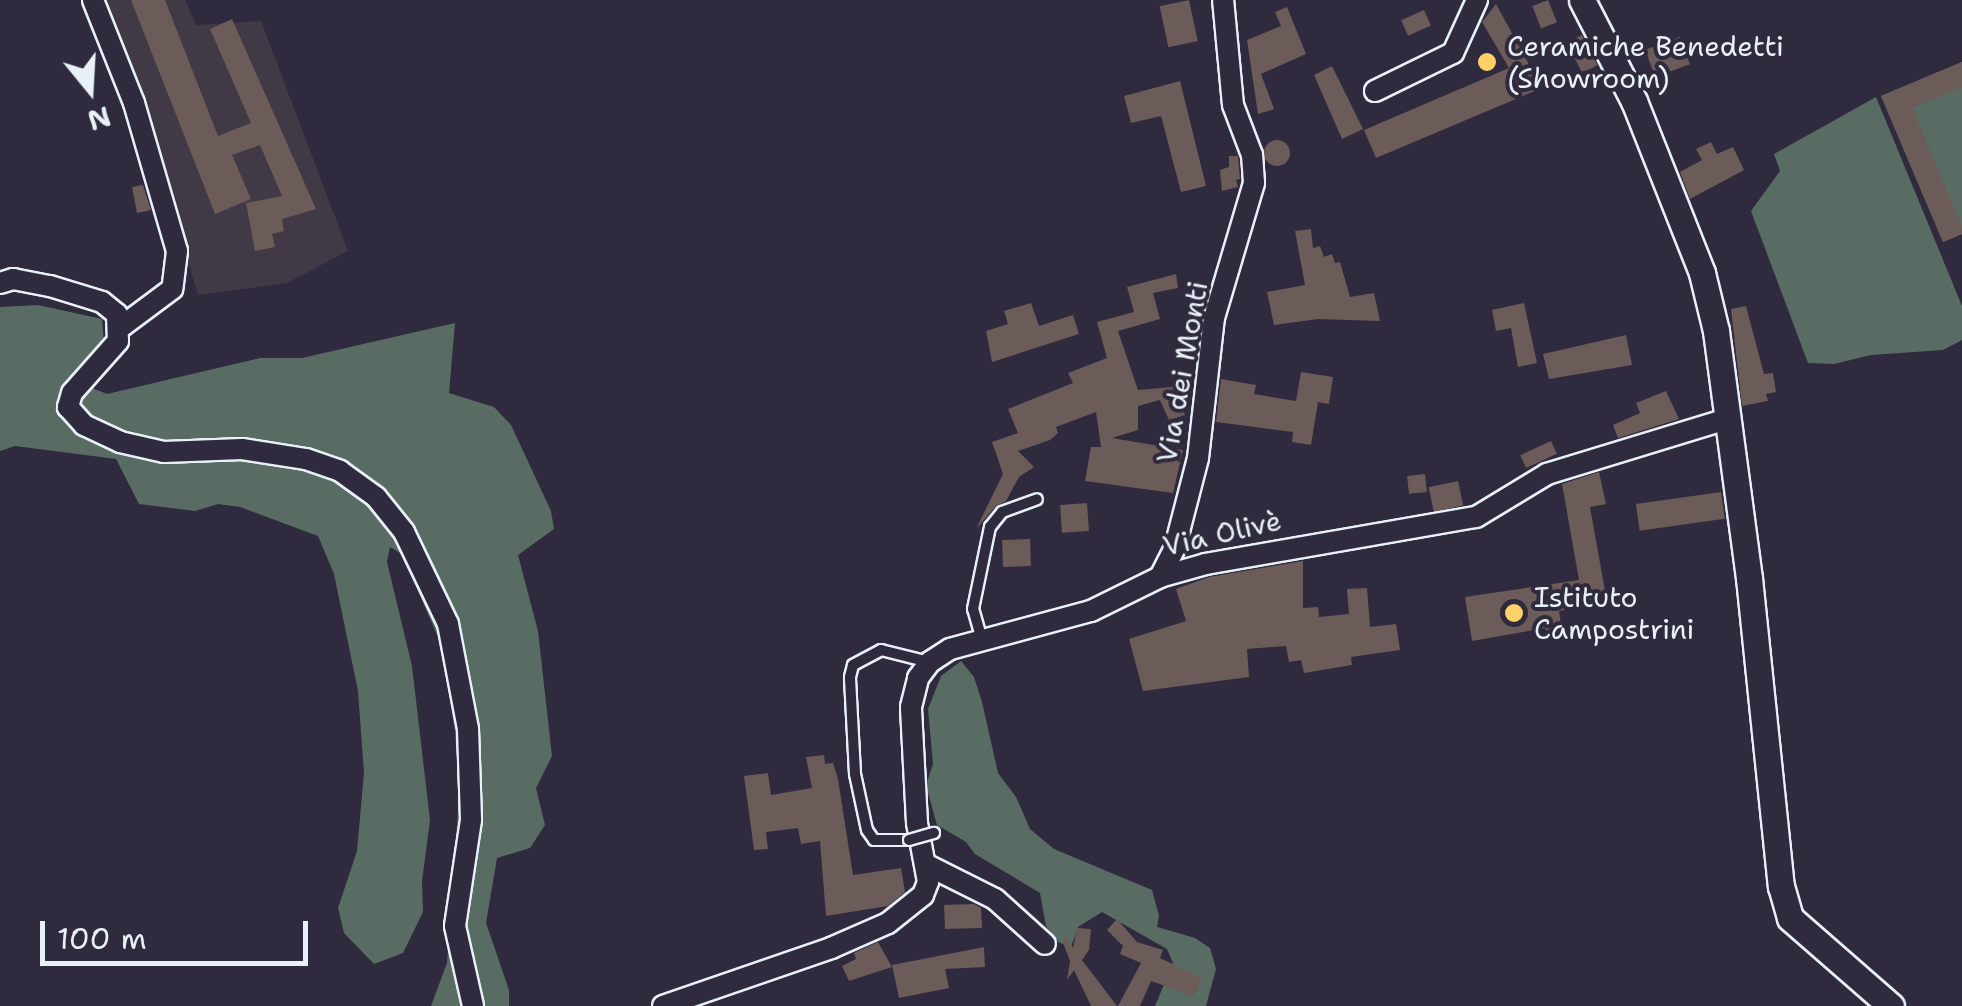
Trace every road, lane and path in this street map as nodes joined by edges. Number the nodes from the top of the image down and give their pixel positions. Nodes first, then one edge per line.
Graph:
1 (93, 0) edge
2 (1223, 0) edge
3 (1477, 0) edge
4 (1582, 0) edge
5 (1375, 91) dead end
6 (0, 283) edge
7 (121, 326) junction
8 (1730, 418) junction
9 (1037, 499) dead end
10 (1160, 576) junction
11 (982, 640) junction
12 (930, 662) junction
13 (934, 834) dead end
14 (926, 864) junction
15 (1045, 944) dead end
16 (473, 1006) edge
17 (663, 1006) edge
18 (1891, 1006) edge

1 - 7 street
2 - 10 street, Via dei Monti
3 - 5 street
4 - 8 street
6 - 7 street
7 - 16 street
8 - 10 street, Via Olivè
8 - 18 street
9 - 11 lane
10 - 11 street, Via Olivè
11 - 12 street, Via Olivè
12 - 13 lane, bridge
12 - 14 street
14 - 15 street
14 - 17 street

